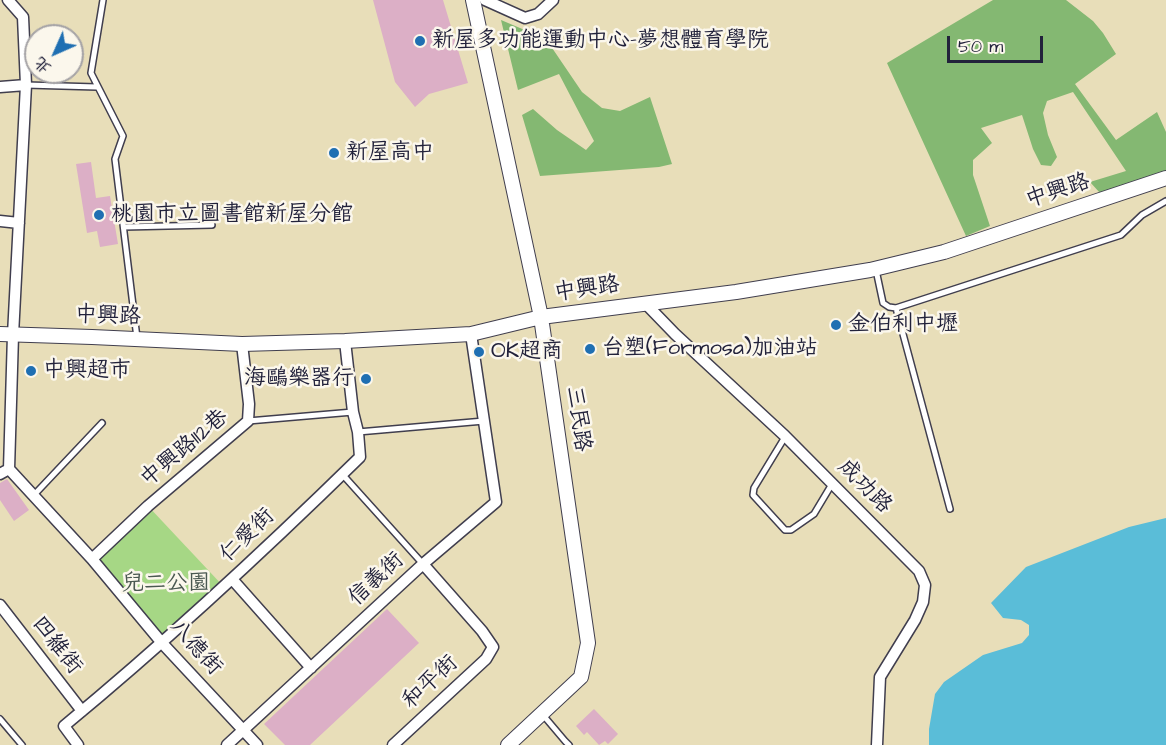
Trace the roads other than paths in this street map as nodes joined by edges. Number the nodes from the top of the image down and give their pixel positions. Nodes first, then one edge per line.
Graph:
1 (8, 0) edge
2 (103, 0) edge
3 (473, 0) edge
4 (485, 0) edge
5 (553, 0) edge
6 (26, 85) junction
7 (0, 87) edge
8 (97, 87) junction
9 (1166, 178) edge
10 (1166, 201) edge
11 (0, 221) edge
12 (19, 223) junction
13 (212, 225) dead end
14 (124, 227) junction
15 (876, 269) junction
16 (645, 303) junction
17 (896, 308) junction
18 (541, 317) junction
19 (471, 334) junction
20 (6, 335) edge
21 (137, 339) junction
22 (345, 341) junction
23 (242, 344) junction
24 (353, 412) junction
25 (248, 421) junction
26 (484, 422) junction
27 (102, 423) dead end
28 (358, 432) junction
29 (785, 436) junction
30 (4, 471) edge
31 (342, 474) junction
32 (832, 483) junction
33 (33, 496) junction
34 (950, 508) dead end
35 (92, 559) junction
36 (423, 564) junction
37 (232, 579) junction
38 (0, 604) edge
39 (162, 643) junction
40 (311, 668) junction
41 (82, 711) junction
42 (542, 714) junction
43 (0, 719) edge
44 (244, 730) junction
45 (566, 744) edge
46 (22, 745) edge
47 (78, 745) edge
48 (227, 745) edge
49 (257, 745) edge
50 (393, 745) edge
51 (508, 745) edge
52 (877, 745) edge

1 - 6 street
2 - 8 lane
3 - 18 street, 三民路
4 - 5 street
6 - 7 street
6 - 8 lane
6 - 12 street
8 - 14 lane
9 - 15 street, 中興路
10 - 17 lane
11 - 12 street
12 - 20 street
13 - 14 lane
14 - 21 lane
15 - 16 street, 中興路
15 - 17 lane
16 - 18 street, 中興路
16 - 29 street, 成功路
17 - 34 lane
18 - 19 street, 中興路
18 - 42 street, 三民路
19 - 22 street, 中興路
19 - 26 street
20 - 21 street, 中興路
20 - 30 street
21 - 23 street, 中興路
22 - 23 street, 中興路
22 - 24 street, 仁愛街
23 - 25 street, 中興路112巷
24 - 25 lane
24 - 28 street, 仁愛街
25 - 35 street, 中興路112巷
26 - 28 lane
26 - 36 street, 信義街
27 - 33 lane
28 - 31 street, 仁愛街
29 - 32 street, 成功路
29 - 32 lane
30 - 33 street, 八德街
31 - 36 lane
31 - 37 street, 仁愛街
32 - 52 street, 成功路
33 - 35 street, 八德街
35 - 39 street, 八德街
36 - 40 street, 信義街
36 - 50 street, 和平街
37 - 39 street, 仁愛街
37 - 40 street
38 - 41 street, 四維街
39 - 41 street, 仁愛街
39 - 44 street, 八德街
40 - 44 street, 信義街
41 - 47 street, 仁愛街
42 - 45 lane
42 - 51 street, 三民路
43 - 46 lane
44 - 48 street, 信義街
44 - 49 street, 八德街

